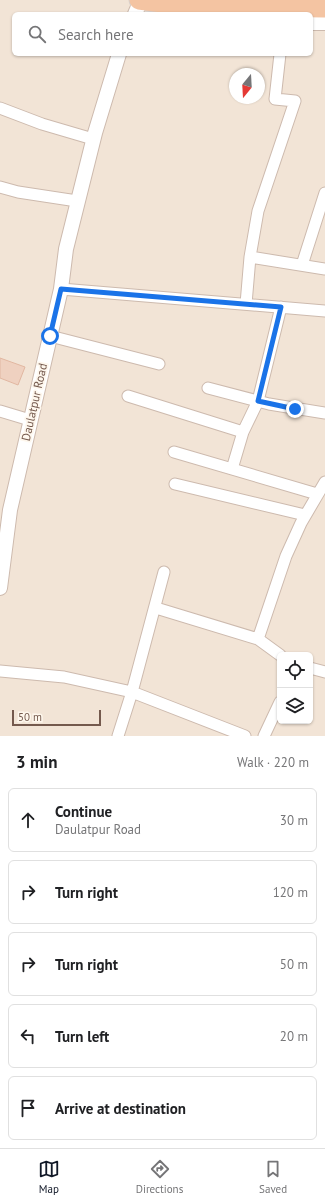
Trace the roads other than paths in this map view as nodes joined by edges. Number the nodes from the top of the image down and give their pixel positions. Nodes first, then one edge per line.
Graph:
1 (141, 0) edge
2 (272, 0) edge
3 (325, 1) edge
4 (197, 7) edge
5 (325, 8) edge
6 (136, 12) edge
7 (313, 23) edge
8 (325, 23) edge
9 (118, 56) edge
10 (280, 56) edge
11 (0, 108) edge
12 (93, 139) junction
13 (0, 187) edge
14 (325, 193) edge
15 (77, 201) junction
16 (250, 257) junction
17 (302, 265) junction
18 (325, 269) edge
19 (61, 289) junction
20 (246, 304) junction
21 (281, 307) junction
22 (325, 311) edge
23 (50, 336) junction
24 (159, 364) dead end
25 (208, 388) dead end
26 (128, 396) dead end
27 (258, 401) junction
28 (0, 411) edge
29 (325, 413) edge
30 (30, 420) junction
31 (243, 432) junction
32 (174, 452) dead end
33 (232, 469) junction
34 (325, 482) edge
35 (175, 484) dead end
36 (317, 494) junction
37 (305, 515) junction
38 (4, 524) edge
39 (164, 572) dead end
40 (0, 588) edge
41 (156, 608) junction
42 (258, 638) junction
43 (277, 653) edge
44 (313, 669) edge
45 (0, 671) edge
46 (325, 672) edge
47 (132, 692) junction
48 (277, 708) edge
49 (118, 736) edge
50 (245, 736) edge
51 (264, 736) edge

1 - 4 highway
1 - 6 street
2 - 3 street
4 - 5 highway
7 - 8 street
9 - 12 street, Daulatpur Road
10 - 16 street
11 - 12 street
12 - 15 street, Daulatpur Road
13 - 15 street
14 - 17 street
15 - 19 street, Daulatpur Road
16 - 17 street
16 - 20 street
17 - 18 street
19 - 20 street
19 - 23 street, Daulatpur Road
20 - 21 street
21 - 22 street
21 - 27 street
23 - 24 street
23 - 30 street, Daulatpur Road
25 - 27 street
26 - 31 street
27 - 29 street
27 - 31 street
28 - 30 street
30 - 38 street, Daulatpur Road
31 - 33 street
32 - 33 street
33 - 36 street
34 - 36 street
35 - 37 street
36 - 37 street
37 - 42 street
38 - 40 street, Daulatpur Road
39 - 41 street
41 - 42 street
41 - 47 street
42 - 43 street
44 - 46 street
45 - 47 street
47 - 49 street
47 - 50 street
48 - 51 street

